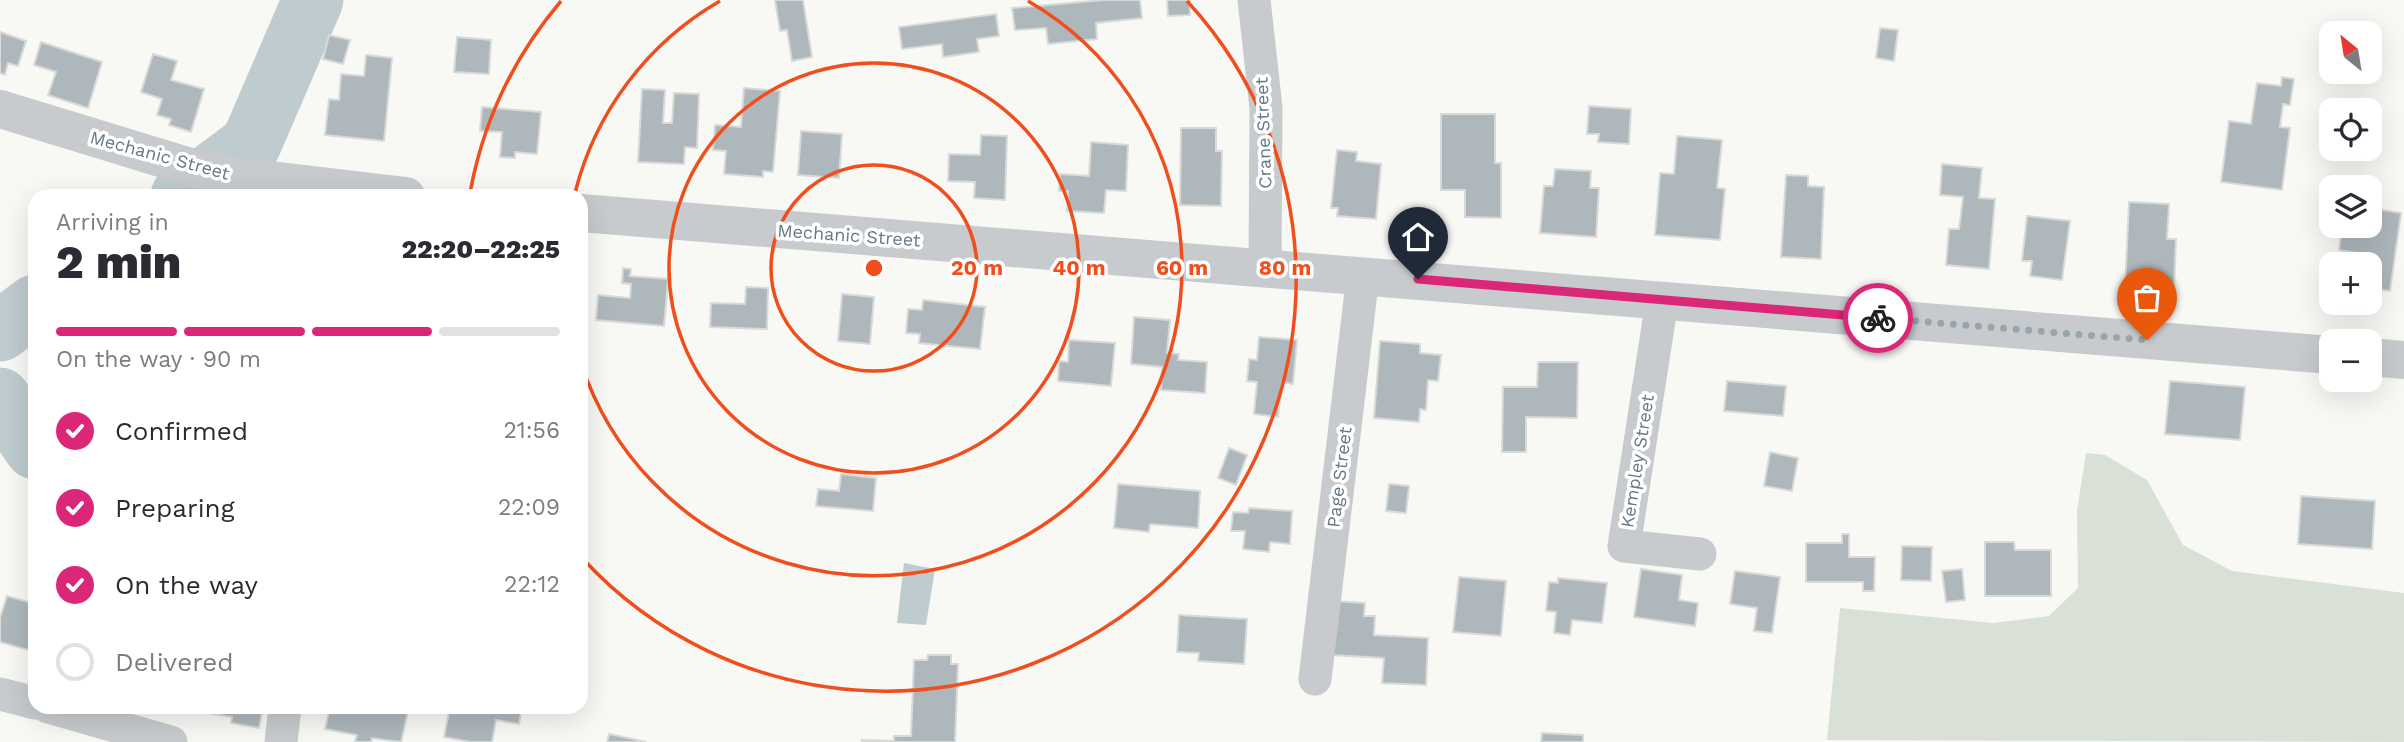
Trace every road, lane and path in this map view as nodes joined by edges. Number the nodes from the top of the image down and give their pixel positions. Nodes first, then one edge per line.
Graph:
1 (1254, 0) edge
2 (0, 109) edge
3 (320, 189) edge
4 (588, 214) edge
5 (1265, 266) junction
6 (1363, 275) junction
7 (1662, 300) junction
8 (2319, 354) edge
9 (2382, 359) edge
10 (2404, 360) edge
11 (1700, 554) dead end
12 (1315, 679) dead end
13 (0, 694) edge
14 (28, 702) edge
15 (73, 714) edge
16 (284, 714) edge
17 (171, 742) edge
18 (281, 742) edge

1 - 5 street, Crane Street
2 - 3 street, Mechanic Street
4 - 5 street, Mechanic Street
5 - 6 street, Mechanic Street
6 - 7 street, Mechanic Street
6 - 12 street, Page Street
7 - 8 street, Mechanic Street
7 - 11 street, Kempley Street
9 - 10 street
13 - 14 street
15 - 17 street
16 - 18 street

